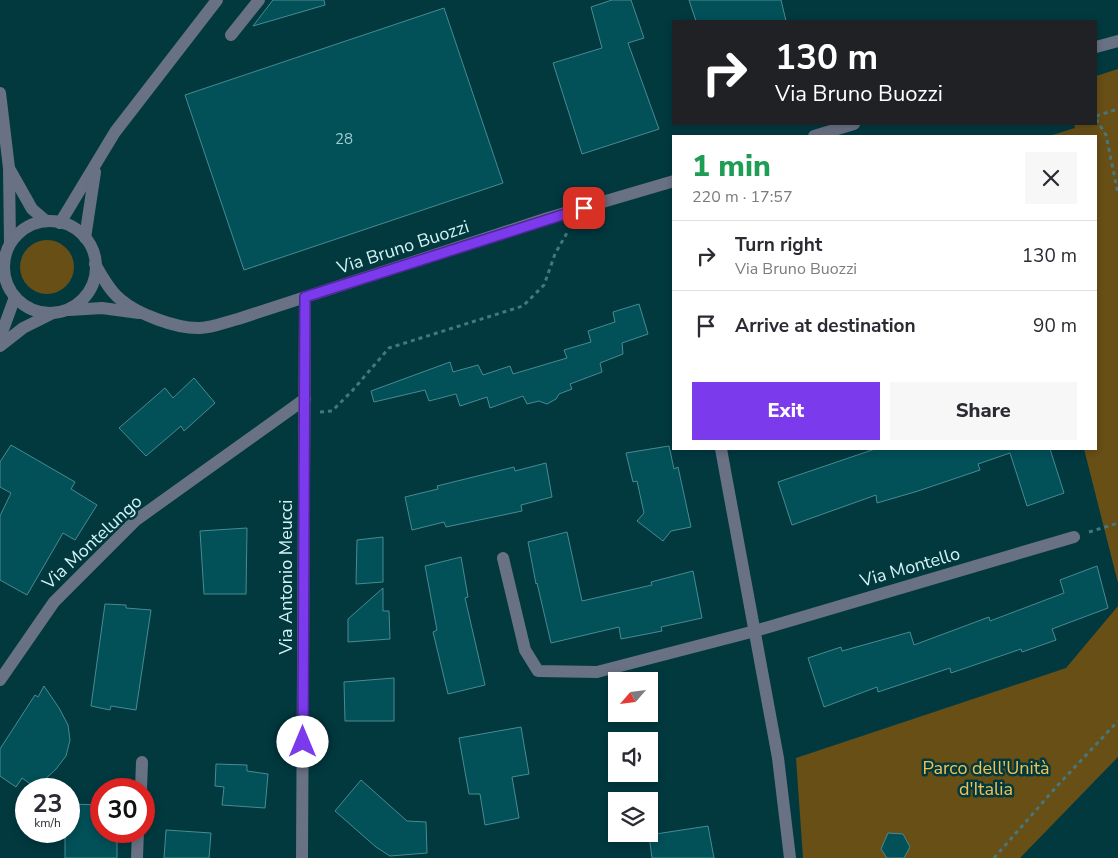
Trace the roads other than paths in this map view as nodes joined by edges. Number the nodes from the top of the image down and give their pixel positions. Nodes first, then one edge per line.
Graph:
1 (217, 0) edge
2 (259, 0) edge
3 (231, 35) dead end
4 (1118, 41) edge
5 (1097, 47) edge
6 (0, 93) edge
7 (851, 125) edge
8 (817, 135) edge
9 (96, 164) junction
10 (9, 168) junction
11 (672, 182) edge
12 (46, 222) junction
13 (60, 223) junction
14 (85, 238) junction
15 (10, 243) junction
16 (96, 264) junction
17 (14, 297) junction
18 (305, 297) junction
19 (67, 310) junction
20 (53, 313) junction
21 (144, 314) junction
22 (0, 338) edge
23 (0, 346) edge
24 (305, 406) junction
25 (721, 450) edge
26 (1074, 537) road end
27 (503, 558) dead end
28 (755, 631) junction
29 (0, 680) edge
30 (142, 762) dead end
31 (141, 778) edge
32 (138, 843) edge
33 (137, 858) edge
34 (302, 858) edge
35 (790, 858) edge

1 - 9 street
2 - 3 street
4 - 5 street
6 - 10 street
7 - 8 street
9 - 13 street
9 - 14 street
10 - 12 street
10 - 15 street
11 - 18 street, Via Bruno Buozzi
12 - 13 street
12 - 15 street
13 - 14 street
14 - 16 street
15 - 17 street
16 - 19 street
16 - 21 street, Via Bruno Buozzi
17 - 20 street
17 - 22 street
18 - 21 street, Via Bruno Buozzi
18 - 24 street, Via Antonio Meucci
19 - 20 street
19 - 21 street, Via Bruno Buozzi
20 - 23 street
24 - 29 street, Via Montelungo
24 - 34 street, Via Antonio Meucci
25 - 28 street
26 - 28 street, Via Montello
27 - 28 street, Via Montello
28 - 35 street
30 - 31 street
32 - 33 street

